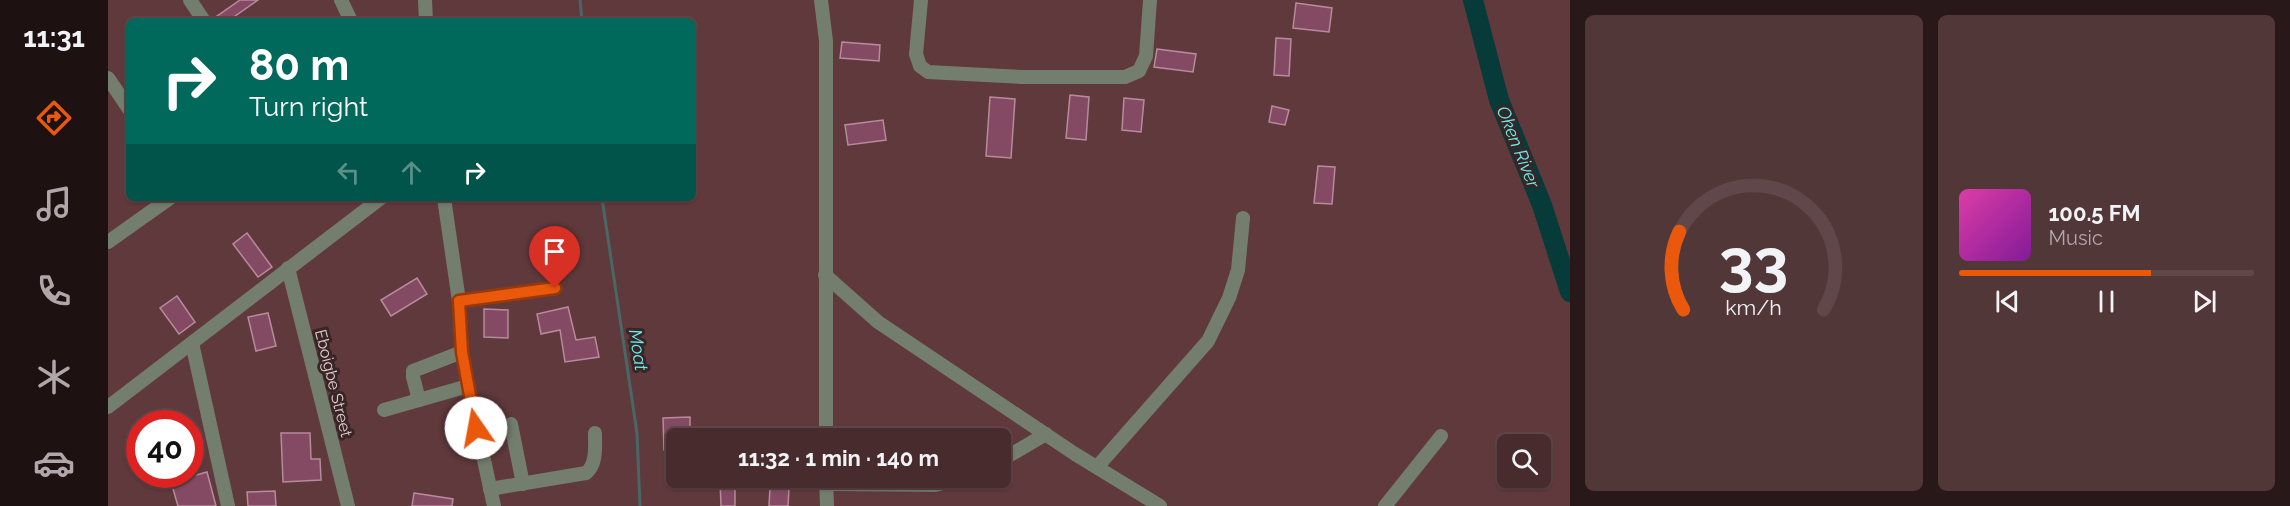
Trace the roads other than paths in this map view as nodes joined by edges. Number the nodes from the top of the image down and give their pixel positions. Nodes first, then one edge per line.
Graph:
1 (190, 0) edge
2 (341, 0) edge
3 (425, 0) edge
4 (820, 0) edge
5 (921, 0) edge
6 (1150, 0) edge
7 (202, 18) edge
8 (350, 18) edge
9 (426, 18) edge
10 (108, 78) edge
11 (126, 105) edge
12 (166, 201) edge
13 (377, 201) edge
14 (444, 201) edge
15 (1243, 218) dead end
16 (108, 242) edge
17 (288, 268) junction
18 (825, 275) junction
19 (555, 288) dead end
20 (459, 301) junction
21 (192, 343) junction
22 (462, 352) junction
23 (468, 386) junction
24 (419, 400) junction
25 (108, 407) edge
26 (384, 410) dead end
27 (511, 424) dead end
28 (826, 428) edge
29 (595, 433) dead end
30 (1046, 434) junction
31 (1441, 436) dead end
32 (1011, 455) edge
33 (1097, 467) junction
34 (523, 484) junction
35 (826, 488) edge
36 (490, 489) junction
37 (228, 506) edge
38 (348, 506) edge
39 (494, 506) edge
40 (827, 506) edge
41 (1160, 506) edge
42 (1385, 506) edge

1 - 7 street
2 - 8 street
3 - 9 street
4 - 18 street
5 - 6 street
10 - 11 street
12 - 16 street
13 - 17 street
14 - 20 street
15 - 33 street
17 - 21 street
17 - 38 street, Eboigbe Street
18 - 28 street
18 - 30 street
19 - 20 street
20 - 22 street
21 - 25 street
21 - 37 street
22 - 23 street
22 - 24 street
23 - 24 street
23 - 36 street
24 - 26 street
27 - 34 street
29 - 34 street
30 - 32 street
30 - 33 street
31 - 42 street
33 - 41 street
34 - 36 street
35 - 40 street
36 - 39 street

